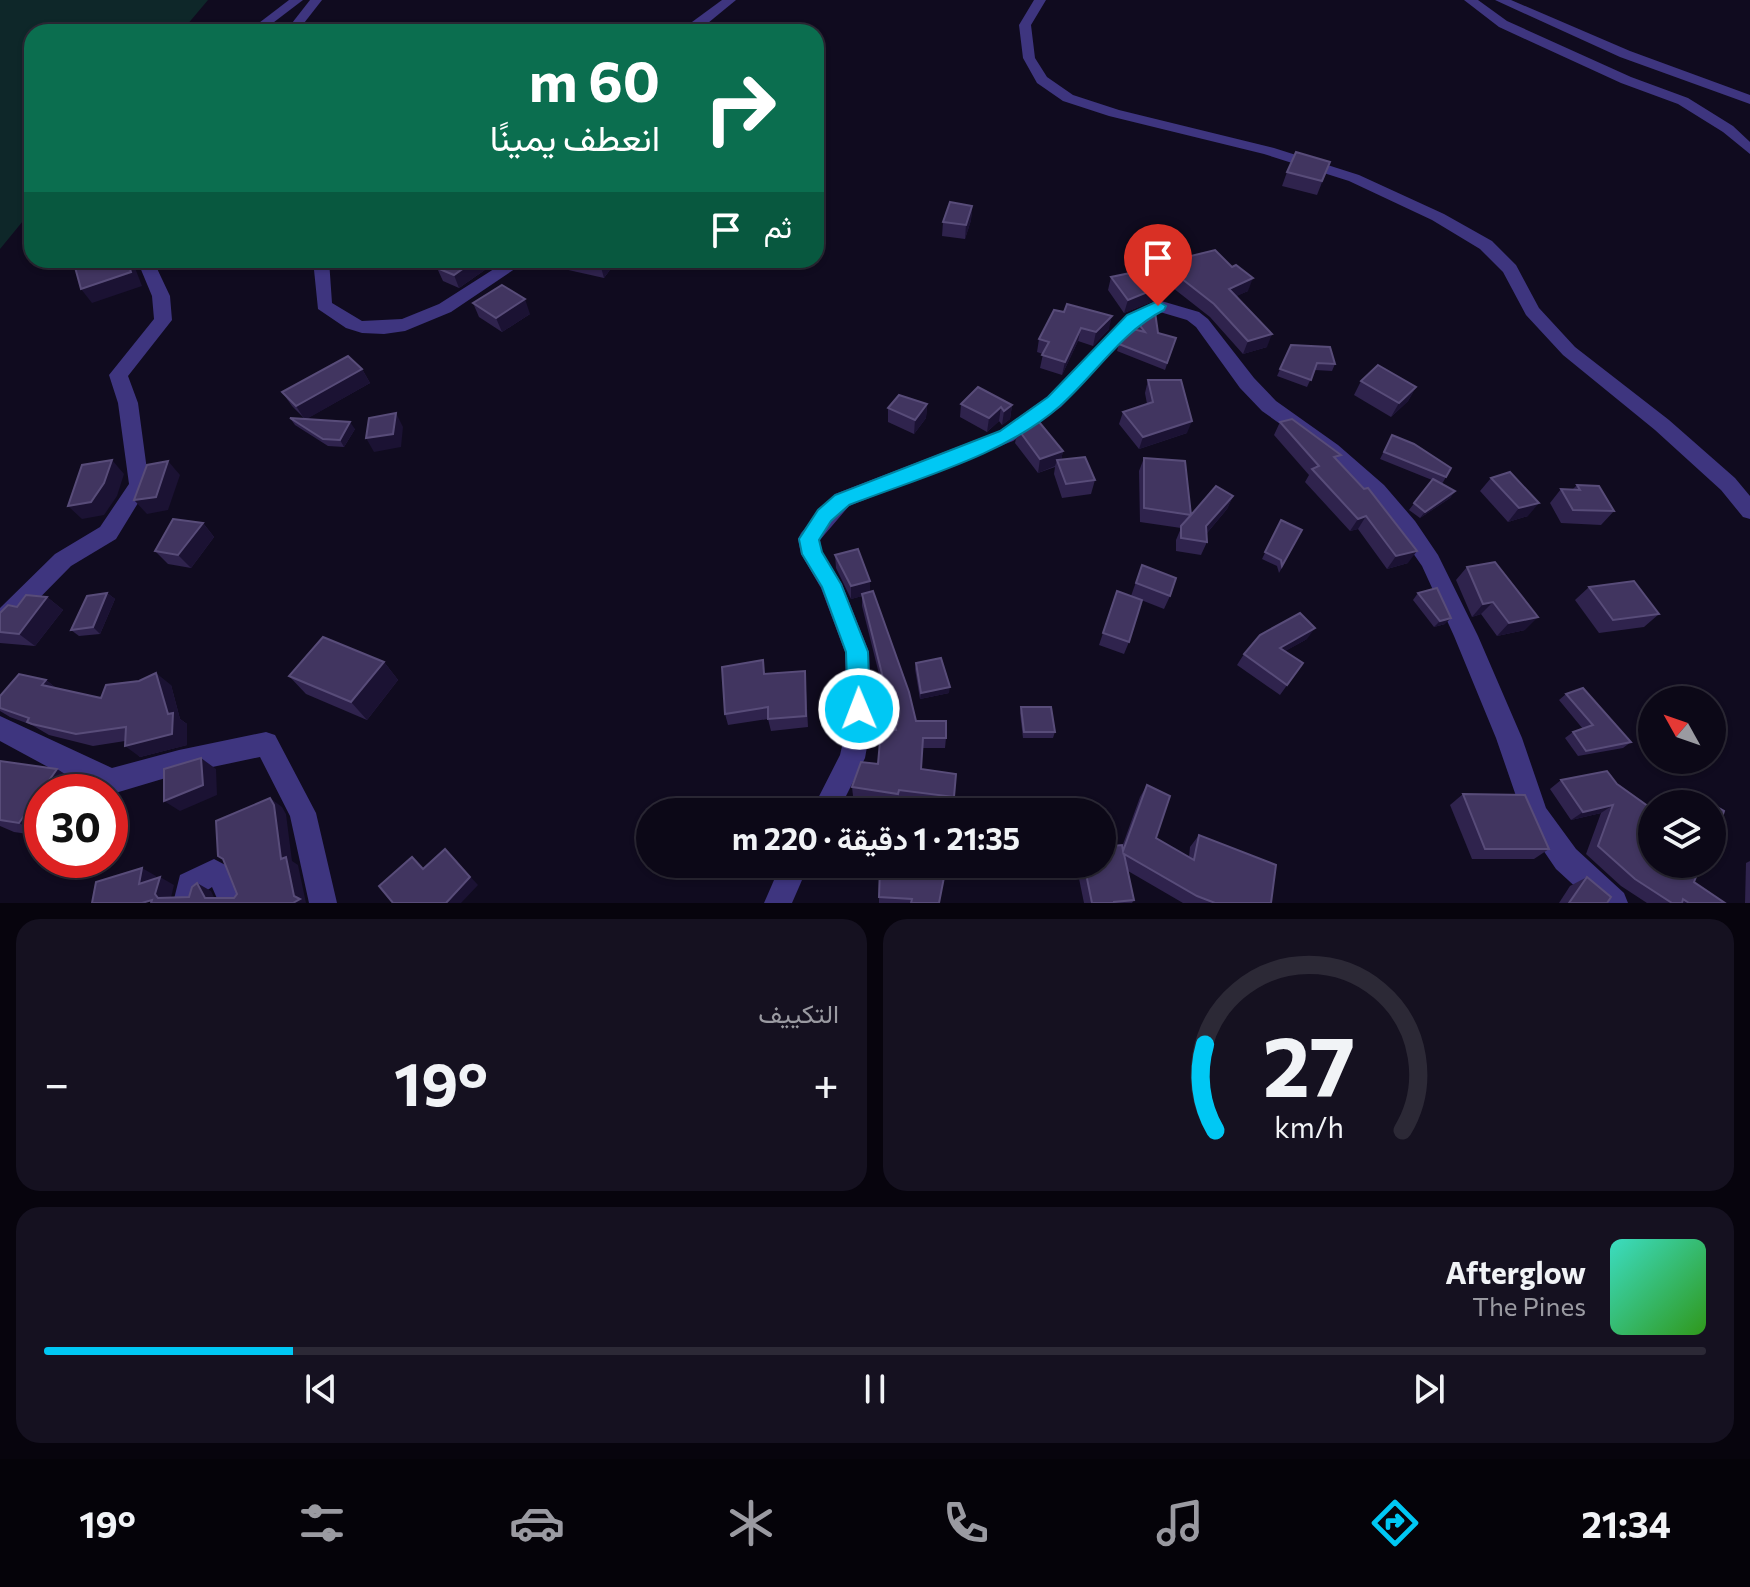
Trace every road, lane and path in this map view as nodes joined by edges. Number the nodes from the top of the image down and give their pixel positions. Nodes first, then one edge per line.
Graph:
1 (297, 0) edge
2 (316, 0) edge
3 (730, 0) edge
4 (1040, 0) edge
5 (1470, 0) edge
6 (1501, 0) edge
7 (264, 24) edge
8 (297, 24) edge
9 (697, 24) edge
10 (1750, 100) edge
11 (1750, 150) edge
12 (149, 268) edge
13 (322, 268) edge
14 (508, 268) edge
15 (1750, 511) edge
16 (0, 623) edge
17 (0, 728) edge
18 (831, 798) edge
19 (789, 878) edge
20 (187, 903) edge
21 (233, 903) edge
22 (323, 903) edge
23 (778, 903) edge
24 (1614, 903) edge

1 - 7 street
2 - 8 street
3 - 9 street
4 - 15 street
5 - 11 street
6 - 10 street
12 - 16 street
13 - 14 street
17 - 22 street
18 - 24 street
19 - 23 street
20 - 21 street

